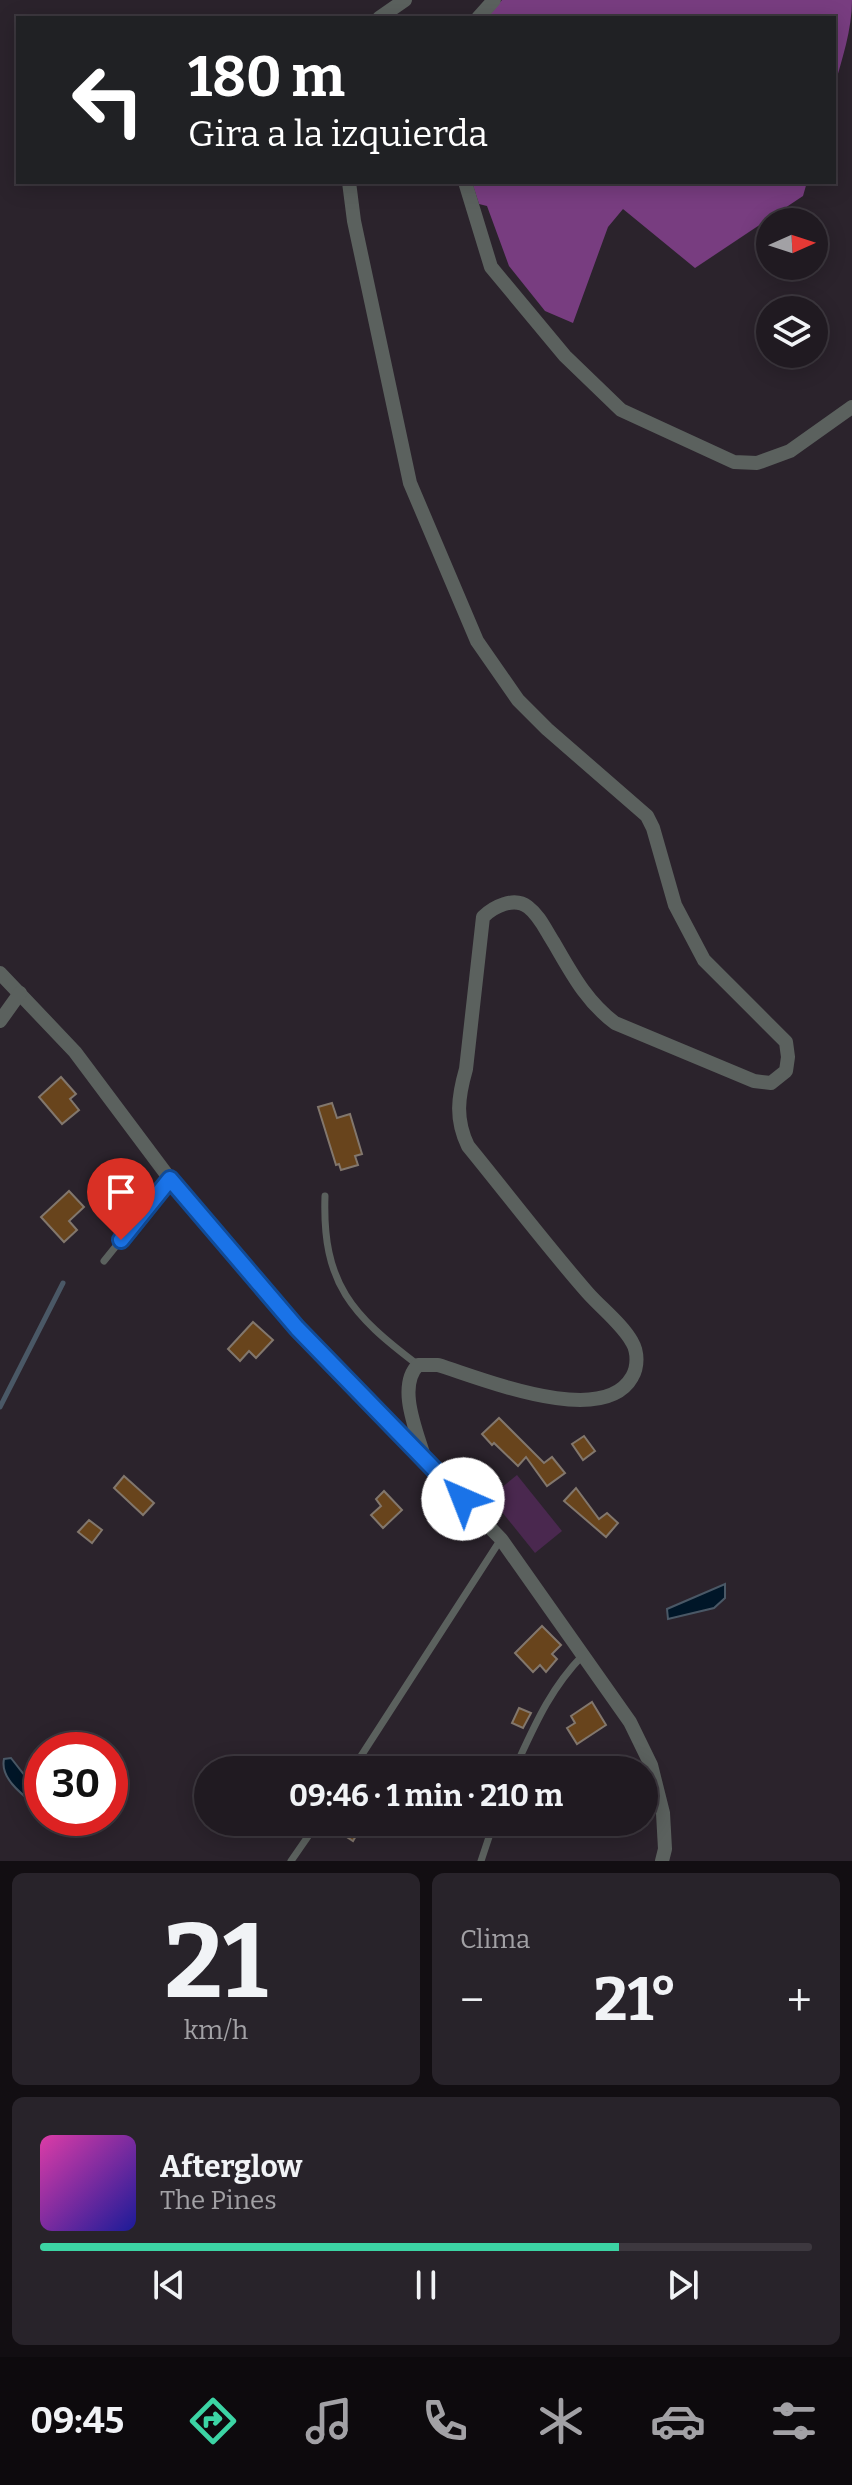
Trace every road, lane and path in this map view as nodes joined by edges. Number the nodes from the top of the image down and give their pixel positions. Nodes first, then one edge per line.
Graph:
1 (405, 0) edge
2 (494, 0) edge
3 (382, 16) edge
4 (480, 16) edge
5 (349, 184) edge
6 (466, 184) edge
7 (852, 407) edge
8 (0, 973) edge
9 (20, 993) junction
10 (0, 1021) edge
11 (170, 1179) junction
12 (325, 1196) dead end
13 (104, 1261) dead end
14 (418, 1365) junction
15 (425, 1460) junction
16 (501, 1539) junction
17 (583, 1655) junction
18 (361, 1756) edge
19 (521, 1756) edge
20 (308, 1836) edge
21 (489, 1836) edge
22 (291, 1861) edge
23 (481, 1861) edge
24 (662, 1861) edge

1 - 3 street
2 - 4 street
5 - 14 street
6 - 7 street
8 - 9 street
9 - 10 street
9 - 11 street
11 - 13 lane
11 - 15 street
12 - 14 lane
14 - 15 street
15 - 16 street
16 - 17 street
16 - 18 lane
17 - 19 lane
17 - 24 street
20 - 22 lane
21 - 23 lane

